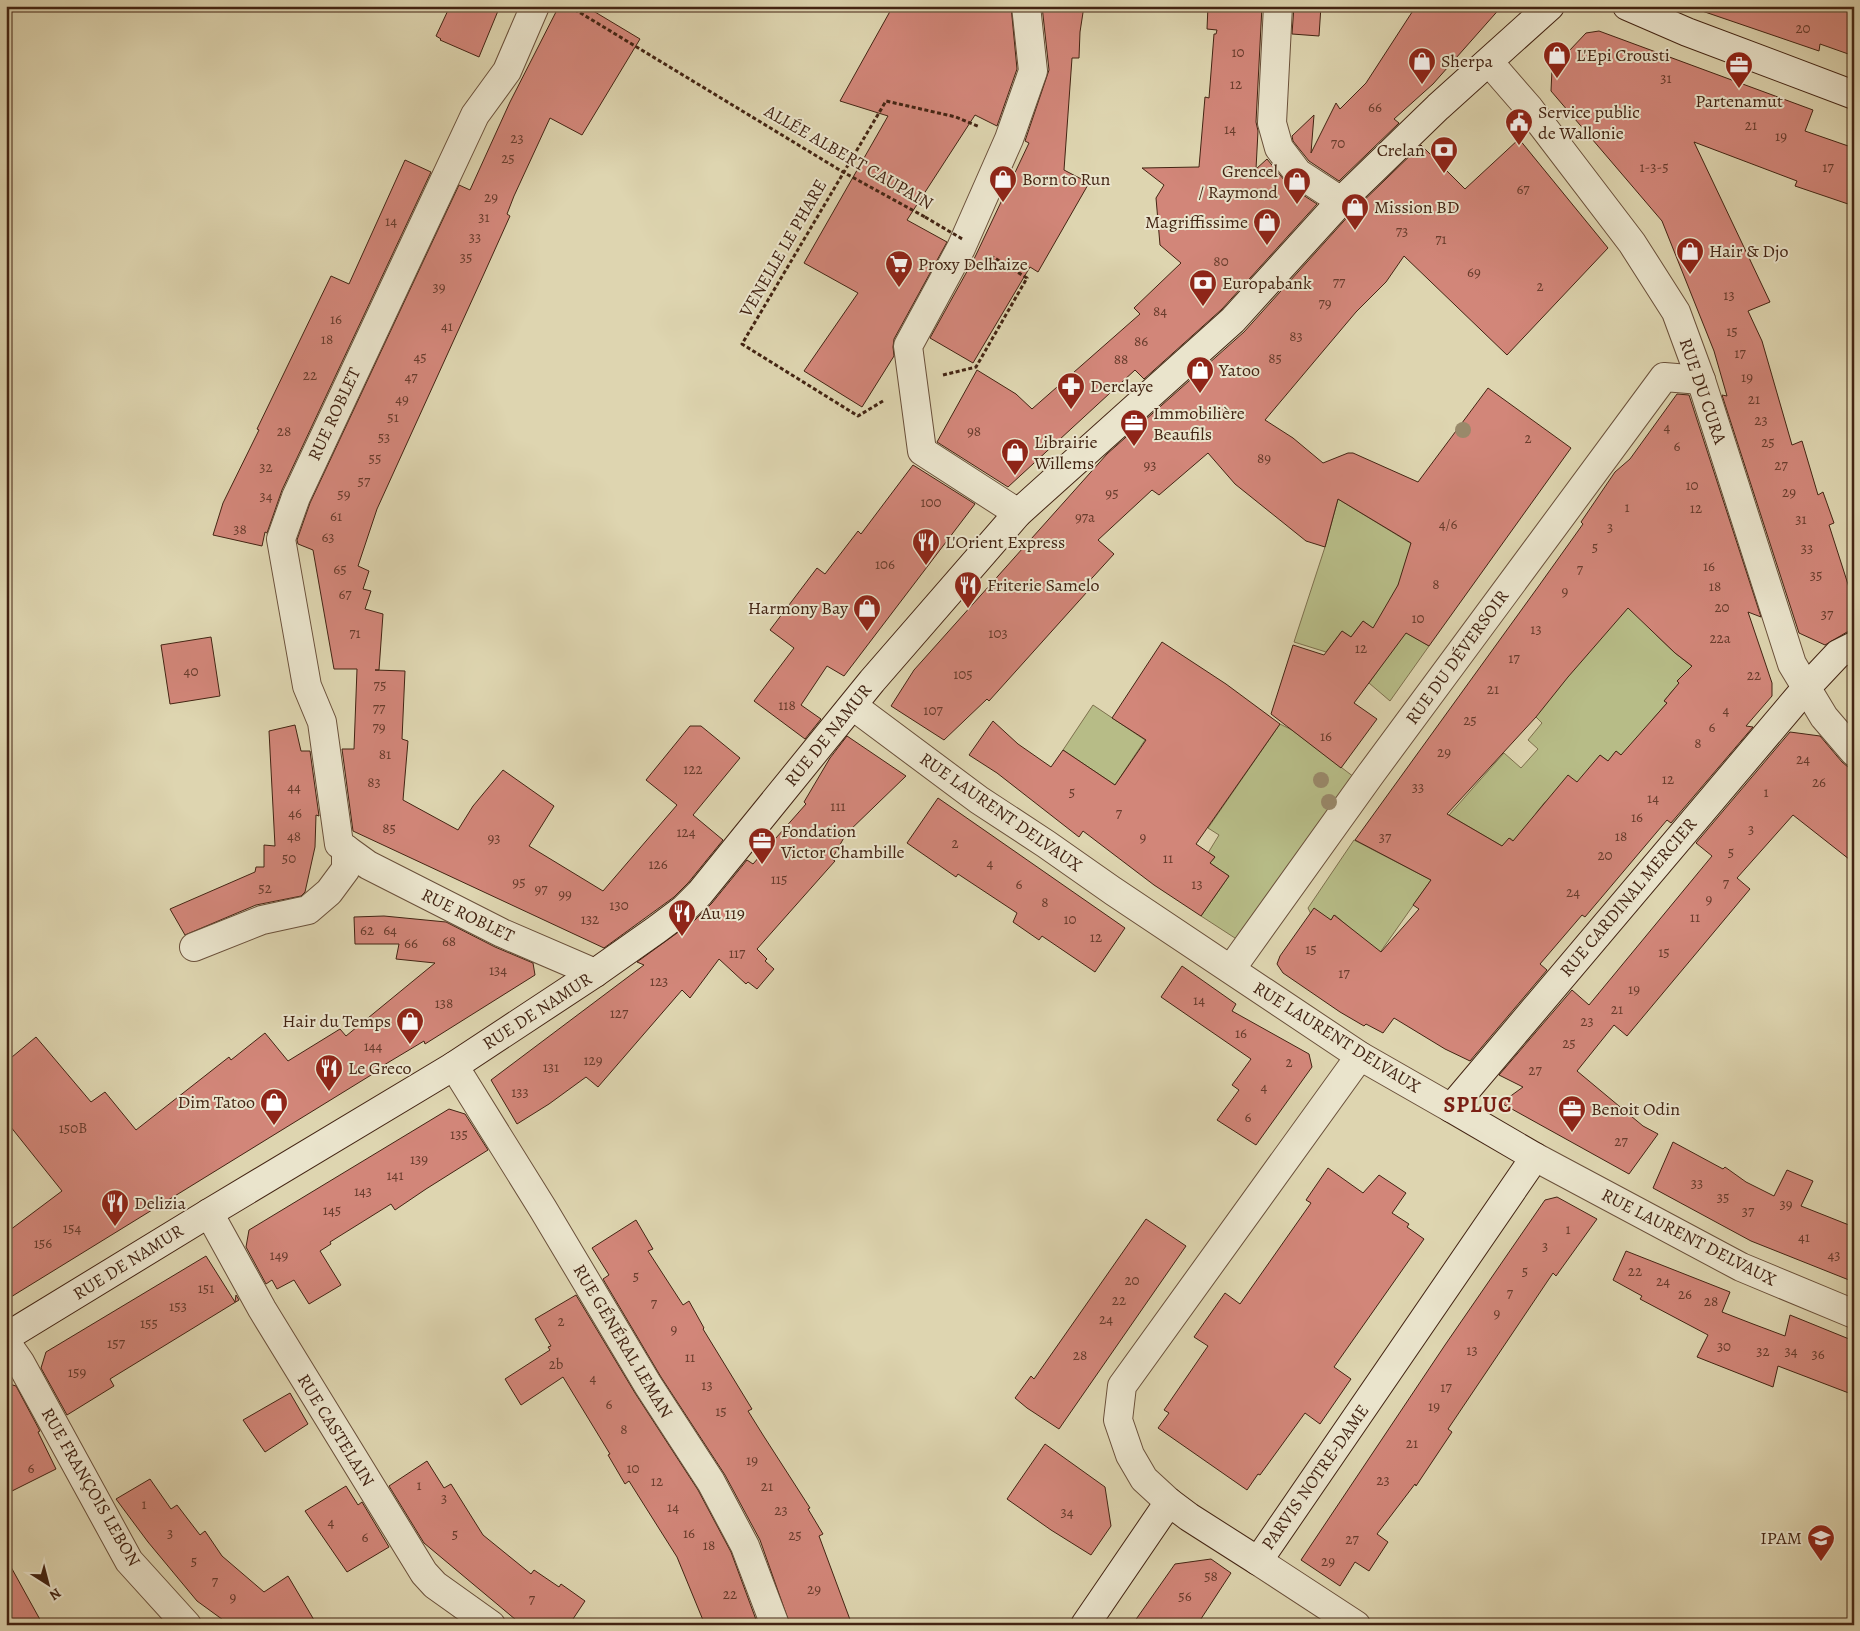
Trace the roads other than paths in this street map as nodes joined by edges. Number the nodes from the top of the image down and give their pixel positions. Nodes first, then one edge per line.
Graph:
1 (535, 6) edge
2 (1026, 6) edge
3 (1278, 6) edge
4 (1550, 6) edge
5 (1627, 6) edge
6 (1489, 62) junction
7 (1854, 95) edge
8 (1341, 201) junction
9 (1701, 380) junction
10 (1018, 512) junction
11 (1854, 646) edge
12 (1807, 687) junction
13 (853, 706) junction
14 (1854, 752) edge
15 (346, 849) junction
16 (194, 947) dead end
17 (1231, 969) junction
18 (595, 973) junction
19 (1360, 1056) junction
20 (454, 1066) junction
21 (1451, 1108) junction
22 (1535, 1157) junction
23 (209, 1213) junction
24 (1854, 1314) edge
25 (6, 1337) edge
26 (6, 1342) edge
27 (1169, 1502) junction
28 (1258, 1560) junction
29 (187, 1625) edge
30 (491, 1625) edge
31 (776, 1625) edge
32 (1085, 1625) edge
33 (1356, 1625) edge

1 - 15 street, RUE ROBLET
2 - 10 street
3 - 8 street
4 - 6 street, RUE DE NAMUR
5 - 7 street
6 - 8 street, RUE DE NAMUR
6 - 9 street, RUE DU CURA
8 - 10 street, RUE DE NAMUR
9 - 12 street, RUE DU CURA
9 - 17 street, RUE DU DÉVERSOIR
10 - 13 street, RUE DE NAMUR
11 - 12 street, RUE CARDINAL MERCIER
12 - 14 street, RUE DU CURA
12 - 21 street, RUE CARDINAL MERCIER
13 - 17 street, RUE LAURENT DELVAUX
13 - 18 street, RUE DE NAMUR
15 - 16 street
15 - 18 street, RUE ROBLET
17 - 19 street, RUE LAURENT DELVAUX
18 - 20 street, RUE DE NAMUR
19 - 21 street, RUE LAURENT DELVAUX
19 - 27 street, PARVIS NOTRE-DAME
20 - 23 street, RUE DE NAMUR
20 - 31 street, RUE GÉNÉRAL LEMAN
21 - 22 street, RUE LAURENT DELVAUX
22 - 24 street, RUE LAURENT DELVAUX
22 - 28 street, PARVIS NOTRE-DAME
23 - 25 street, RUE DE NAMUR
23 - 30 street, RUE CASTELAIN
26 - 29 street, RUE FRANÇOIS LEBON
27 - 28 street, PARVIS NOTRE-DAME
27 - 32 street
28 - 33 street

